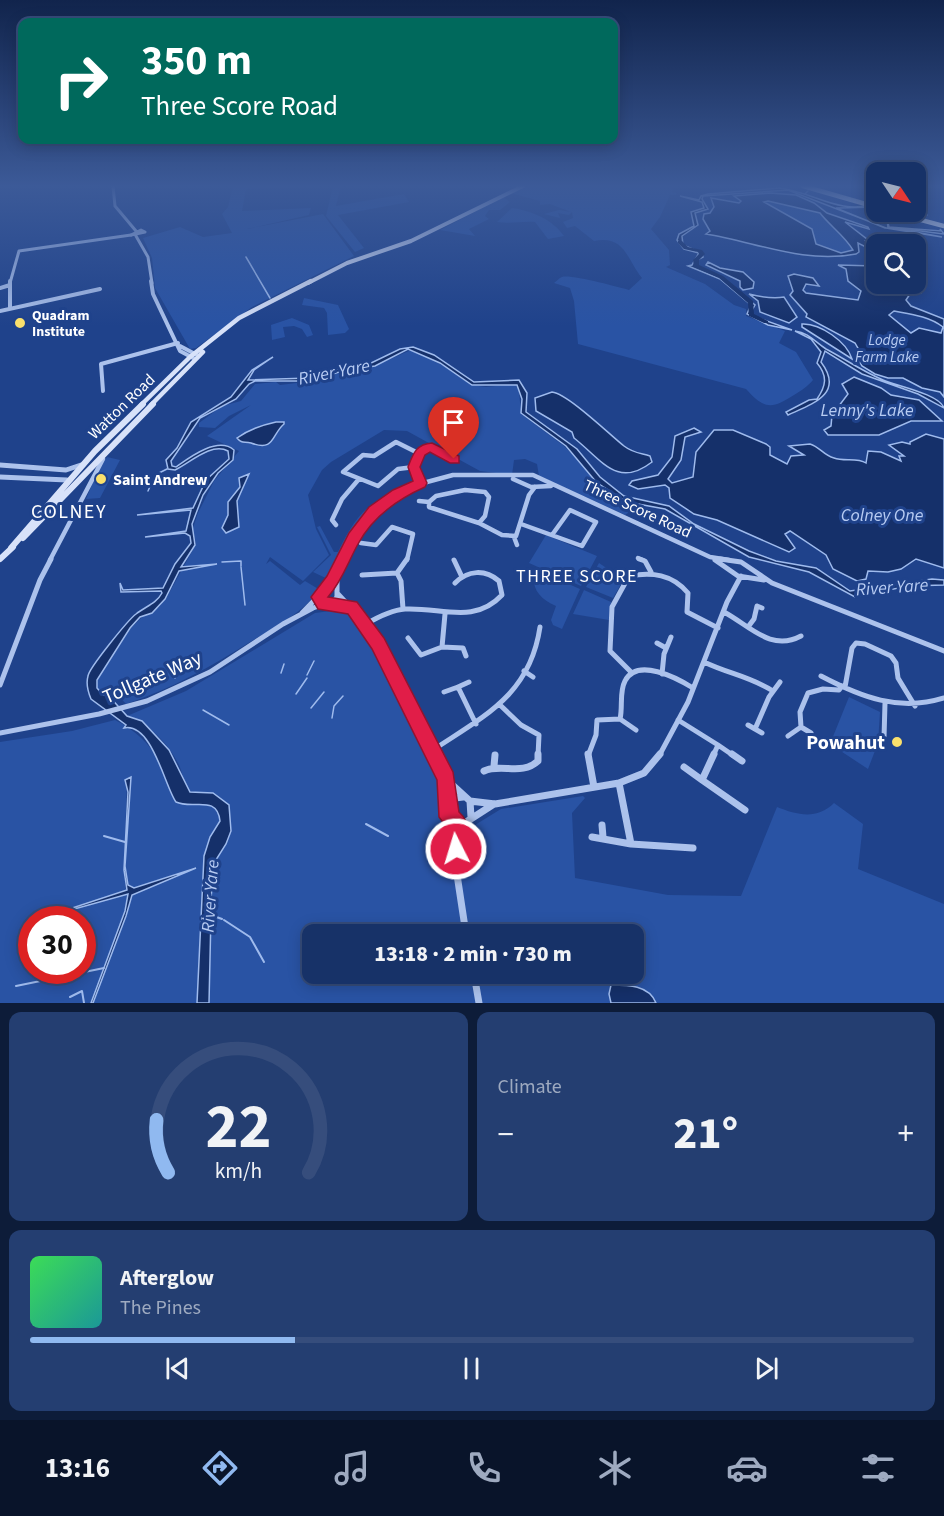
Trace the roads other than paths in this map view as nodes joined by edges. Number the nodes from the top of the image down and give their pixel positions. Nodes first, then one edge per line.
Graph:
1 (136, 233) edge
2 (142, 233) edge
3 (429, 233) edge
4 (137, 236) junction
5 (10, 285) junction
6 (0, 288) edge
7 (100, 289) dead end
8 (10, 308) junction
9 (0, 311) edge
10 (179, 344) junction
11 (195, 356) junction
12 (103, 391) dead end
13 (419, 455) junction
14 (448, 456) junction
15 (104, 457) dead end
16 (454, 459) dead end
17 (442, 461) dead end
18 (0, 465) edge
19 (81, 465) junction
20 (414, 467) junction
21 (47, 469) junction
22 (508, 476) junction
23 (0, 477) edge
24 (526, 477) junction
25 (359, 479) junction
26 (540, 479) junction
27 (71, 480) junction
28 (81, 482) dead end
29 (89, 482) junction
30 (421, 483) junction
31 (527, 485) junction
32 (536, 486) junction
33 (554, 486) junction
34 (529, 495) junction
35 (419, 501) dead end
36 (429, 502) junction
37 (480, 522) junction
38 (521, 524) junction
39 (336, 525) dead end
40 (552, 535) junction
41 (514, 537) junction
42 (362, 543) dead end
43 (376, 545) junction
44 (517, 545) dead end
45 (384, 546) dead end
46 (710, 557) junction
47 (638, 558) dead end
48 (0, 559) edge
49 (454, 560) dead end
50 (733, 561) junction
51 (746, 567) junction
52 (652, 568) junction
53 (730, 571) junction
54 (337, 573) junction
55 (397, 573) junction
56 (371, 574) junction
57 (362, 575) dead end
58 (742, 576) junction
59 (462, 577) junction
60 (371, 582) dead end
61 (772, 583) junction
62 (455, 584) dead end
63 (732, 589) junction
64 (322, 592) junction
65 (337, 593) junction
66 (327, 604) junction
67 (757, 606) dead end
68 (352, 607) junction
69 (403, 609) junction
70 (723, 612) junction
71 (302, 613) junction
72 (445, 614) junction
73 (366, 624) junction
74 (540, 627) dead end
75 (748, 627) junction
76 (718, 628) junction
77 (801, 636) dead end
78 (671, 637) dead end
79 (408, 638) dead end
80 (462, 639) dead end
81 (786, 642) junction
82 (657, 643) dead end
83 (442, 647) junction
84 (463, 648) junction
85 (666, 648) junction
86 (789, 650) dead end
87 (944, 651) edge
88 (466, 656) dead end
89 (704, 662) junction
90 (524, 671) junction
91 (632, 672) junction
92 (662, 674) junction
93 (821, 676) dead end
94 (533, 677) dead end
95 (469, 682) dead end
96 (780, 682) dead end
97 (0, 685) edge
98 (458, 687) junction
99 (844, 687) junction
100 (693, 688) junction
101 (773, 691) junction
102 (444, 692) dead end
103 (944, 699) edge
104 (885, 703) junction
105 (499, 704) junction
106 (915, 706) junction
107 (620, 719) junction
108 (678, 720) junction
109 (476, 724) junction
110 (748, 724) dead end
111 (801, 727) junction
112 (885, 727) junction
113 (755, 729) junction
114 (636, 730) dead end
115 (893, 730) dead end
116 (0, 733) edge
117 (811, 733) dead end
118 (762, 734) dead end
119 (788, 736) dead end
120 (884, 738) dead end
121 (718, 745) junction
122 (433, 750) junction
123 (495, 755) dead end
124 (742, 761) dead end
125 (494, 766) junction
126 (684, 767) dead end
127 (484, 771) dead end
128 (446, 779) junction
129 (702, 780) junction
130 (619, 783) junction
131 (594, 787) junction
132 (468, 800) junction
133 (495, 804) junction
134 (449, 805) junction
135 (745, 810) dead end
136 (471, 817) junction
137 (459, 825) junction
138 (603, 825) dead end
139 (592, 837) dead end
140 (603, 837) junction
141 (631, 844) junction
142 (693, 848) dead end
143 (464, 924) edge
144 (476, 984) edge
145 (479, 1003) edge

1 - 4 street
2 - 4 street
3 - 11 main road, Watton Road
4 - 5 street
4 - 10 street
5 - 6 street
5 - 8 street
7 - 8 street
8 - 9 street
10 - 11 street
10 - 12 street
11 - 19 main road, Watton Road
11 - 27 main road, Watton Road
13 - 14 street
13 - 20 street
13 - 25 street
14 - 16 street
14 - 17 street
15 - 29 street
18 - 21 street
19 - 21 street
19 - 27 main road, Watton Road
20 - 25 street
20 - 30 street
21 - 27 street
22 - 24 street, Three Score Road
22 - 30 street, Three Score Road
22 - 31 street, Three Score Road
23 - 27 street
24 - 26 street, Three Score Road
24 - 31 street
25 - 39 street
26 - 32 street
26 - 33 street, Three Score Road
27 - 48 main road, Watton Road
28 - 29 street
29 - 97 street
30 - 54 street, Three Score Road
31 - 32 street, Three Score Road
31 - 34 street
32 - 33 street, Three Score Road
32 - 34 street
33 - 46 street, Three Score Road
34 - 38 street
35 - 36 street
36 - 37 street
36 - 37 street
37 - 41 street
38 - 40 street
38 - 41 street
40 - 40 street
41 - 44 street
42 - 43 street
43 - 45 street
43 - 55 street
46 - 50 street, Three Score Road
46 - 53 street, Three Score Road
47 - 52 street
49 - 59 street
50 - 51 street, Three Score Road
50 - 53 street
51 - 58 street
51 - 61 street, Three Score Road
52 - 76 street
52 - 91 street
53 - 58 street, Three Score Road
53 - 63 street
54 - 64 street, Three Score Road
54 - 65 street, Three Score Road
55 - 56 street
55 - 69 street
56 - 57 street
56 - 60 street
58 - 61 street, Three Score Road
58 - 63 street
59 - 62 street
59 - 72 street
61 - 87 street
63 - 70 street
64 - 65 street
64 - 66 street
64 - 71 street, Tollgate Way
65 - 66 street
65 - 68 street
66 - 68 street
66 - 71 street, Tollgate Way
67 - 75 street
68 - 73 street
69 - 72 street
69 - 73 street
70 - 75 street
70 - 76 street
71 - 116 street, Tollgate Way
72 - 83 street
73 - 122 street
74 - 90 street
75 - 81 street
76 - 89 street
77 - 81 street
78 - 85 street
79 - 83 street
80 - 84 street
81 - 86 street
82 - 85 street
83 - 84 street
84 - 88 street
85 - 92 street
89 - 100 street
89 - 101 street
90 - 94 street
90 - 105 street
91 - 92 street
91 - 107 street
92 - 100 street
93 - 99 street
95 - 98 street
96 - 101 street
98 - 102 street
98 - 109 street
99 - 104 street
99 - 106 street
99 - 111 street
100 - 108 street
101 - 113 street
103 - 106 street
104 - 106 street
104 - 112 street
105 - 109 street
105 - 125 street
107 - 114 street
107 - 131 street
108 - 121 street
108 - 130 street
109 - 122 street
110 - 113 street
111 - 117 street
111 - 119 street
112 - 115 street
112 - 120 street
113 - 118 street
121 - 124 street
121 - 129 street
122 - 128 street
123 - 125 street
125 - 127 street
126 - 129 street
128 - 132 street
128 - 134 street
129 - 135 street
130 - 131 street
130 - 141 street
131 - 133 street
132 - 133 street
132 - 134 street
132 - 136 street
133 - 136 street
134 - 137 street
136 - 137 street
137 - 143 street
138 - 140 street
139 - 140 street
140 - 141 street
141 - 142 street
144 - 145 street

